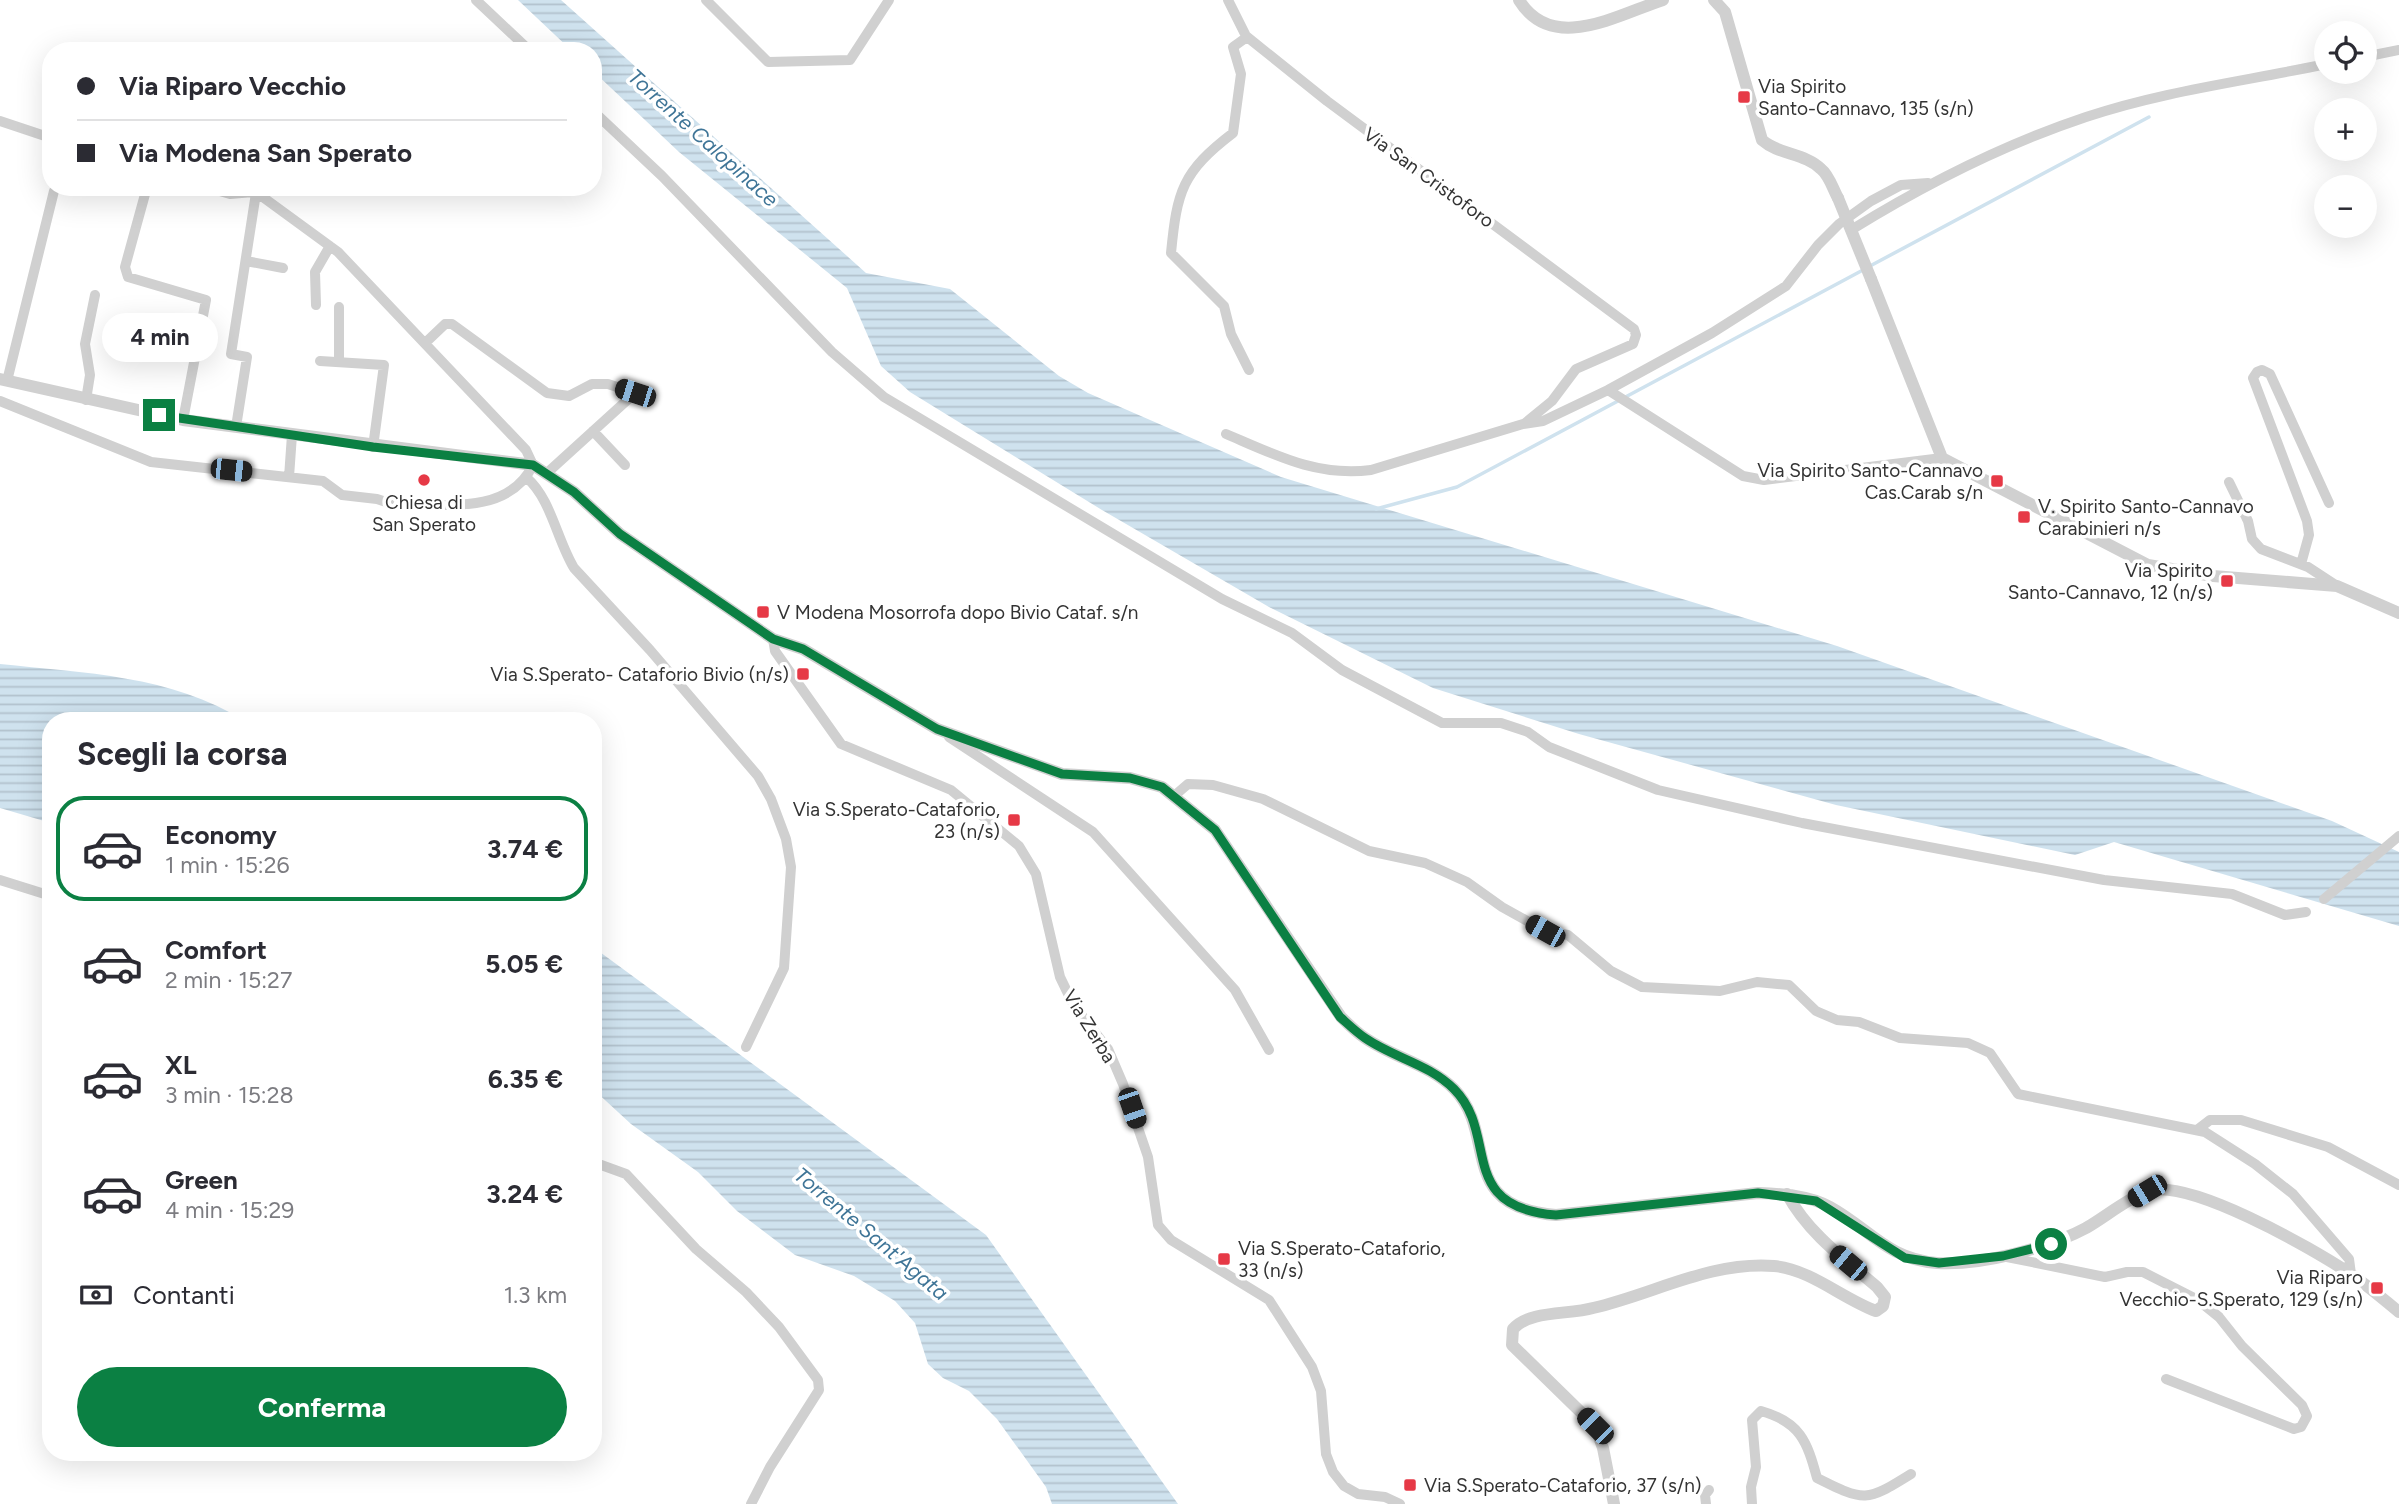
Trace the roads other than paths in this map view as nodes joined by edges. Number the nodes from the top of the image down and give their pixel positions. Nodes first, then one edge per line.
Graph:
1 (476, 0) edge
2 (706, 0) edge
3 (888, 0) edge
4 (1228, 0) edge
5 (1519, 0) edge
6 (1664, 0) edge
7 (1714, 0) edge
8 (1247, 37) junction
9 (520, 42) edge
10 (2399, 50) edge
11 (2377, 54) edge
12 (2314, 66) edge
13 (602, 119) edge
14 (0, 121) edge
15 (42, 135) edge
16 (1928, 183) junction
17 (53, 196) edge
18 (145, 196) edge
19 (252, 196) edge
20 (260, 196) edge
21 (1852, 230) junction
22 (330, 246) junction
23 (246, 261) junction
24 (283, 268) dead end
25 (95, 295) dead end
26 (316, 305) dead end
27 (339, 307) dead end
28 (425, 343) junction
29 (320, 360) dead end
30 (339, 362) junction
31 (1250, 370) dead end
32 (4, 380) edge
33 (1612, 392) junction
34 (86, 400) junction
35 (0, 401) edge
36 (183, 420) junction
37 (1523, 424) junction
38 (236, 427) junction
39 (593, 431) junction
40 (1226, 434) dead end
41 (292, 435) junction
42 (373, 447) junction
43 (1942, 458) junction
44 (533, 465) junction
45 (625, 465) dead end
46 (547, 473) junction
47 (289, 477) junction
48 (527, 478) junction
49 (2229, 482) dead end
50 (2329, 503) dead end
51 (2301, 564) junction
52 (2337, 586) junction
53 (2399, 613) edge
54 (773, 639) junction
55 (938, 730) junction
56 (1174, 796) junction
57 (2399, 836) edge
58 (0, 880) edge
59 (42, 893) edge
60 (2324, 899) dead end
61 (2306, 912) dead end
62 (746, 1047) dead end
63 (1269, 1050) dead end
64 (2197, 1130) junction
65 (602, 1165) edge
66 (2399, 1185) edge
67 (1787, 1194) junction
68 (2003, 1256) junction
69 (2351, 1274) junction
70 (2399, 1311) edge
71 (2166, 1379) dead end
72 (1911, 1474) dead end
73 (1709, 1490) dead end
74 (751, 1504) edge
75 (1400, 1504) edge
76 (1614, 1504) edge
77 (1706, 1504) edge
78 (1752, 1504) edge

1 - 9 street
2 - 3 street
4 - 8 street, Via San Cristoforo
5 - 6 street
7 - 21 street, bridge
8 - 31 street
8 - 37 street, Via San Cristoforo
10 - 11 street
12 - 16 street
13 - 61 street
14 - 15 street
16 - 21 street
16 - 33 street
17 - 32 street
18 - 36 street
19 - 23 street
20 - 22 street
21 - 43 street, bridge
22 - 26 street
22 - 28 street
23 - 24 street
23 - 38 street
25 - 34 street
27 - 30 street
28 - 39 street
28 - 44 street
29 - 30 street
30 - 42 street
32 - 34 street
33 - 37 street
33 - 43 street
34 - 36 street
35 - 47 street
36 - 38 street
37 - 40 street
38 - 41 street
39 - 45 street
39 - 46 street
41 - 42 street
41 - 47 street
42 - 44 street
43 - 52 street
44 - 46 street
44 - 48 street
46 - 54 street
47 - 48 street
48 - 62 street
49 - 51 street
50 - 51 street
51 - 52 street
52 - 53 street
54 - 55 street
54 - 75 street, Via Zerba
55 - 56 street
55 - 63 street
56 - 64 street
56 - 67 street
57 - 60 street
58 - 59 street
64 - 66 street
64 - 69 street
65 - 74 street
67 - 68 street
67 - 76 street
68 - 69 street
68 - 71 street
69 - 70 street
72 - 78 street
73 - 77 street

